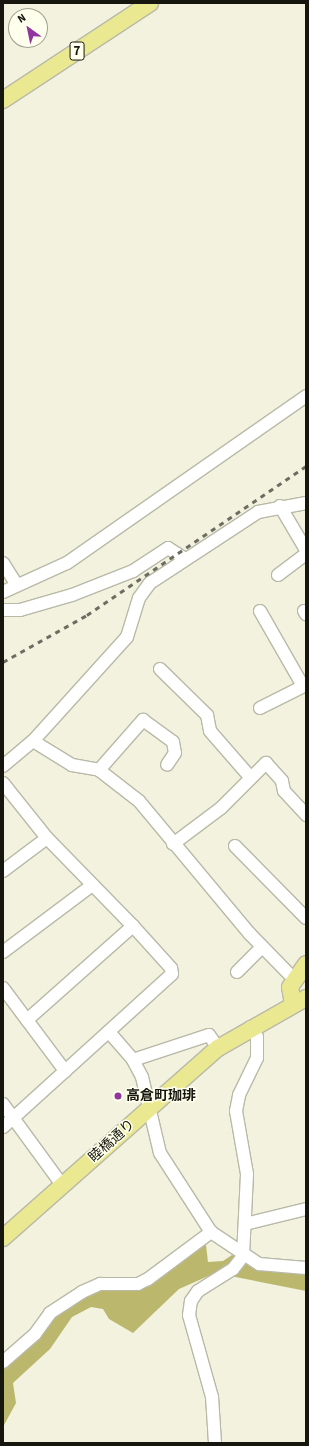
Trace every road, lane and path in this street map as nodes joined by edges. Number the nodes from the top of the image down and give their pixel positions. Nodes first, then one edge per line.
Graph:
1 (150, 3) edge
2 (3, 100) edge
3 (306, 396) edge
4 (306, 503) edge
5 (280, 506) junction
6 (306, 550) edge
7 (306, 554) edge
8 (185, 559) junction
9 (3, 563) edge
10 (278, 575) dead end
11 (17, 585) junction
12 (3, 592) edge
13 (3, 610) edge
14 (260, 612) dead end
15 (160, 669) dead end
16 (304, 686) edge
17 (260, 708) dead end
18 (33, 741) junction
19 (167, 765) dead end
20 (3, 766) edge
21 (99, 770) junction
22 (250, 778) junction
23 (4, 785) edge
24 (306, 815) edge
25 (47, 838) junction
26 (173, 844) junction
27 (235, 846) dead end
28 (3, 871) edge
29 (91, 886) junction
30 (306, 918) edge
31 (133, 926) junction
32 (262, 946) junction
33 (3, 952) edge
34 (306, 964) edge
35 (238, 972) dead end
36 (294, 978) junction
37 (3, 988) edge
38 (300, 1001) edge
39 (27, 1020) junction
40 (250, 1027) junction
41 (109, 1032) junction
42 (218, 1048) junction
43 (133, 1060) junction
44 (65, 1071) junction
45 (3, 1104) edge
46 (151, 1106) junction
47 (13, 1118) junction
48 (3, 1127) edge
49 (62, 1185) junction
50 (306, 1209) edge
51 (245, 1224) junction
52 (211, 1232) junction
53 (3, 1238) edge
54 (243, 1256) junction
55 (306, 1268) edge
56 (3, 1362) edge
57 (215, 1443) edge

1 - 2 main road, 7
3 - 11 street
4 - 5 street
5 - 6 street
5 - 8 street
7 - 10 street
8 - 13 street
8 - 18 street
9 - 11 street
11 - 12 street
14 - 16 street
15 - 22 street
16 - 17 street
18 - 20 street
18 - 21 street
19 - 21 street
21 - 26 street
22 - 24 street
22 - 26 street
23 - 25 street
25 - 28 street
25 - 29 street
26 - 32 street
27 - 30 street
29 - 31 street
29 - 33 street
31 - 39 street
31 - 41 street
32 - 35 street
32 - 36 street
34 - 36 main road
36 - 38 main road
37 - 39 street
38 - 40 main road, 睦橋通り
39 - 44 street
40 - 42 main road, 睦橋通り
40 - 51 street
41 - 43 street
41 - 44 street
42 - 43 street
42 - 46 main road, 睦橋通り
43 - 46 street
44 - 47 street
45 - 47 street
46 - 49 main road, 睦橋通り
46 - 52 street
47 - 48 street
47 - 49 street
49 - 53 main road, 睦橋通り
50 - 51 street
51 - 54 street
52 - 54 street
52 - 56 street
54 - 55 street
54 - 57 street

